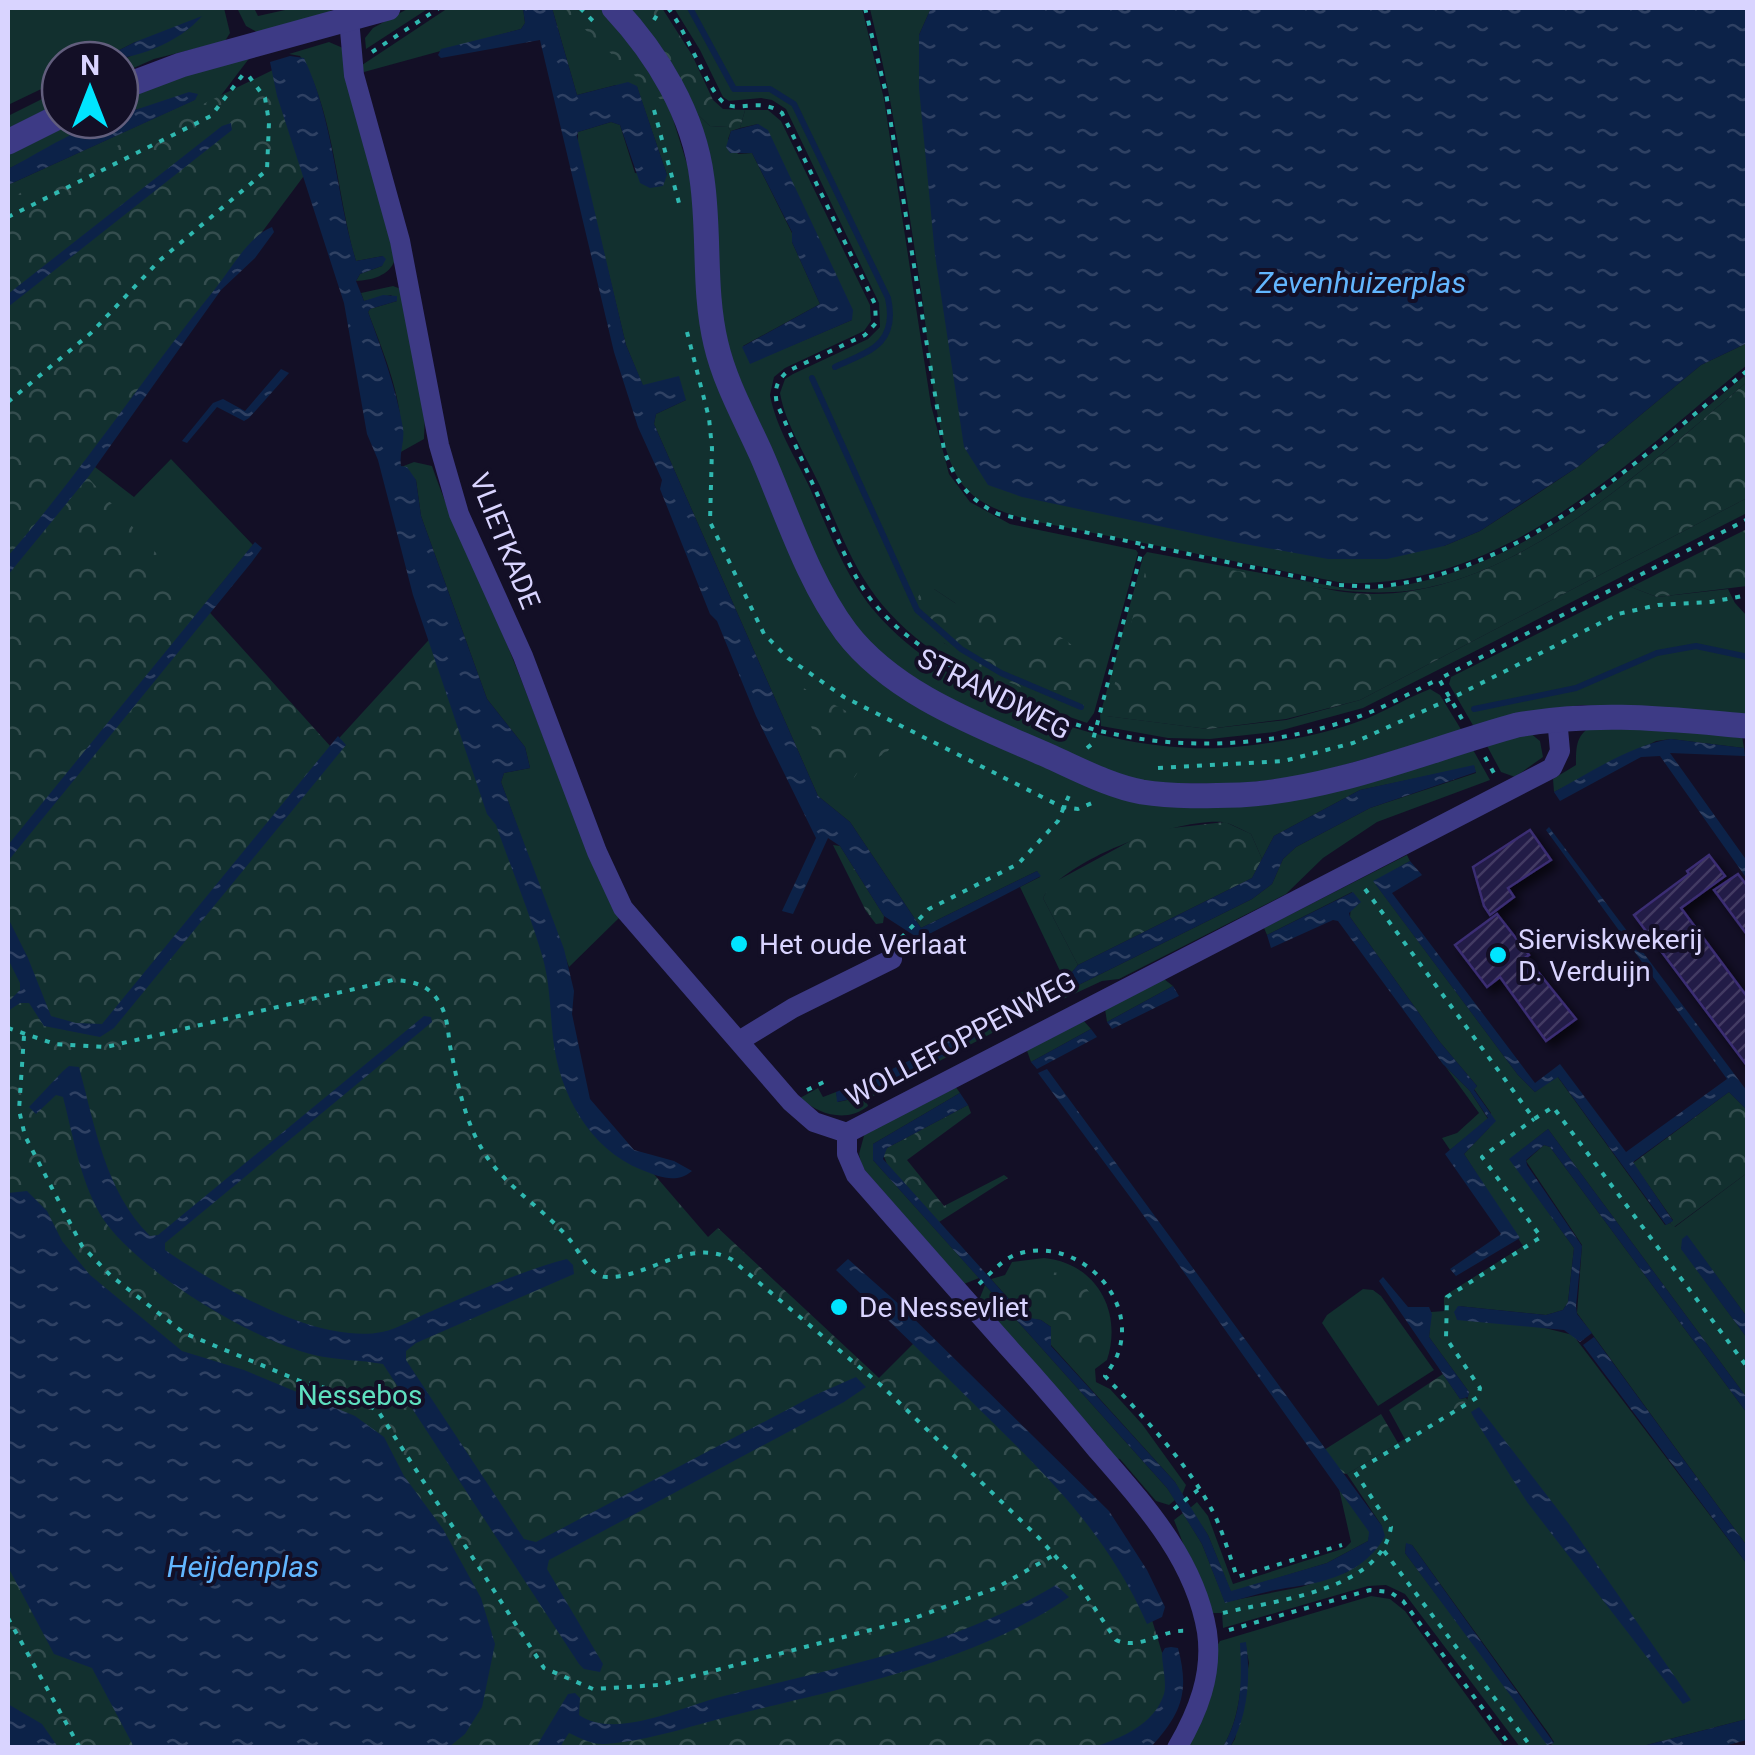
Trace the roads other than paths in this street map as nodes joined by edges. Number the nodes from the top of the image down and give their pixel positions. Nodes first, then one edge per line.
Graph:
1 (388, 8) edge
2 (614, 8) edge
3 (348, 13) edge
4 (140, 81) edge
5 (40, 126) edge
6 (8, 142) edge
7 (1557, 718) junction
8 (1748, 726) edge
9 (892, 959) dead end
10 (739, 1041) junction
11 (847, 1133) junction
12 (1177, 1748) edge

1 - 3 street
2 - 7 street, STRANDWEG
3 - 4 street
3 - 10 street, VLIETKADE
5 - 6 street
7 - 8 street
7 - 11 street, WOLLEFOPPENWEG
9 - 10 street
10 - 11 street, VLIETKADE
11 - 12 street, WOLLEFOPPENWEG

